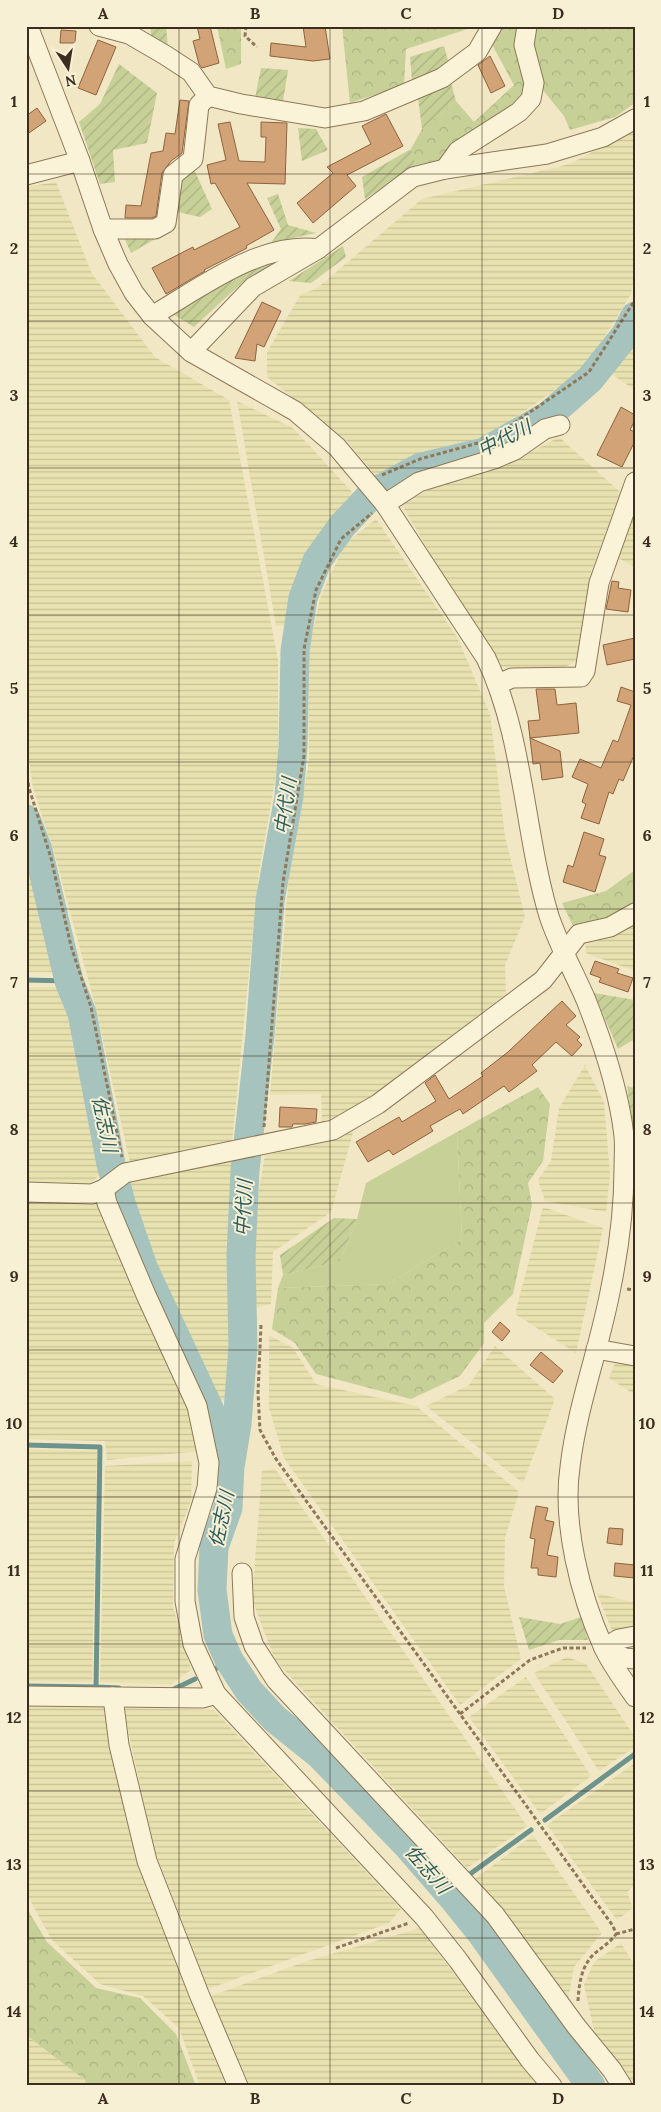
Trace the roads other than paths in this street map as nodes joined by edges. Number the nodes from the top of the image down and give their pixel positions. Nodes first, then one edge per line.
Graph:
1 (28, 26) edge
2 (99, 26) edge
3 (492, 26) edge
4 (526, 26) edge
5 (208, 96) junction
6 (635, 119) edge
7 (80, 161) junction
8 (445, 169) junction
9 (26, 175) edge
10 (103, 228) junction
11 (318, 249) junction
12 (152, 316) junction
13 (191, 352) junction
14 (560, 425) dead end
15 (635, 482) edge
16 (385, 504) junction
17 (498, 684) junction
18 (635, 913) edge
19 (563, 954) junction
20 (104, 1189) junction
21 (26, 1192) edge
22 (596, 1349) junction
23 (635, 1356) edge
24 (242, 1573) dead end
25 (635, 1636) edge
26 (604, 1648) junction
27 (635, 1659) edge
28 (216, 1694) junction
29 (26, 1696) edge
30 (113, 1697) junction
31 (635, 1697) edge
32 (238, 2086) edge
33 (552, 2086) edge
34 (622, 2086) edge

1 - 7 street
2 - 5 street
3 - 5 street
4 - 8 street
5 - 10 street
6 - 8 street
7 - 9 street
7 - 10 street
8 - 11 street
10 - 12 street
11 - 12 street
11 - 13 street
12 - 13 street
13 - 16 street
14 - 16 street
15 - 17 street
16 - 17 street
17 - 19 street
18 - 19 street
19 - 20 street
19 - 22 street
20 - 21 street
20 - 28 street
22 - 23 street
22 - 26 street
24 - 34 street
25 - 26 street
26 - 27 street
26 - 31 street
28 - 30 street
28 - 33 street
29 - 30 street
30 - 32 street

